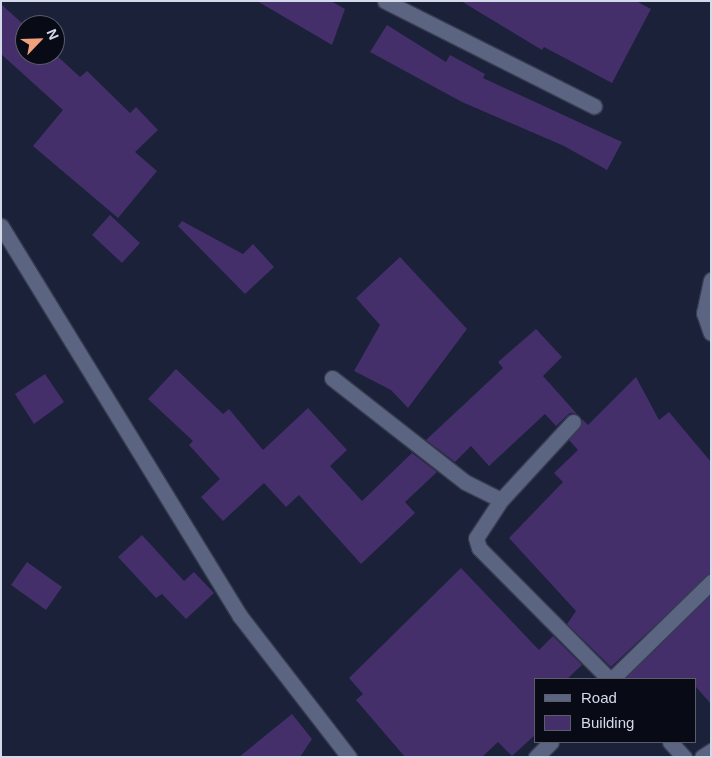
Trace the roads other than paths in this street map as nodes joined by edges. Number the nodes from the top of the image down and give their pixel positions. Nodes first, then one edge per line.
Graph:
1 (385, 1) edge
2 (594, 106) dead end
3 (1, 226) edge
4 (711, 280) edge
5 (711, 333) edge
6 (332, 378) dead end
7 (573, 422) dead end
8 (501, 500) junction
9 (711, 582) edge
10 (609, 678) edge
11 (611, 678) edge
12 (550, 743) edge
13 (671, 743) edge
14 (711, 751) edge
15 (349, 757) edge
16 (536, 757) edge
17 (684, 757) edge
18 (702, 757) edge

1 - 2 street
3 - 15 street
4 - 5 street
6 - 8 street
7 - 8 street
8 - 10 street
9 - 11 street
12 - 16 street
13 - 17 street
14 - 18 street

